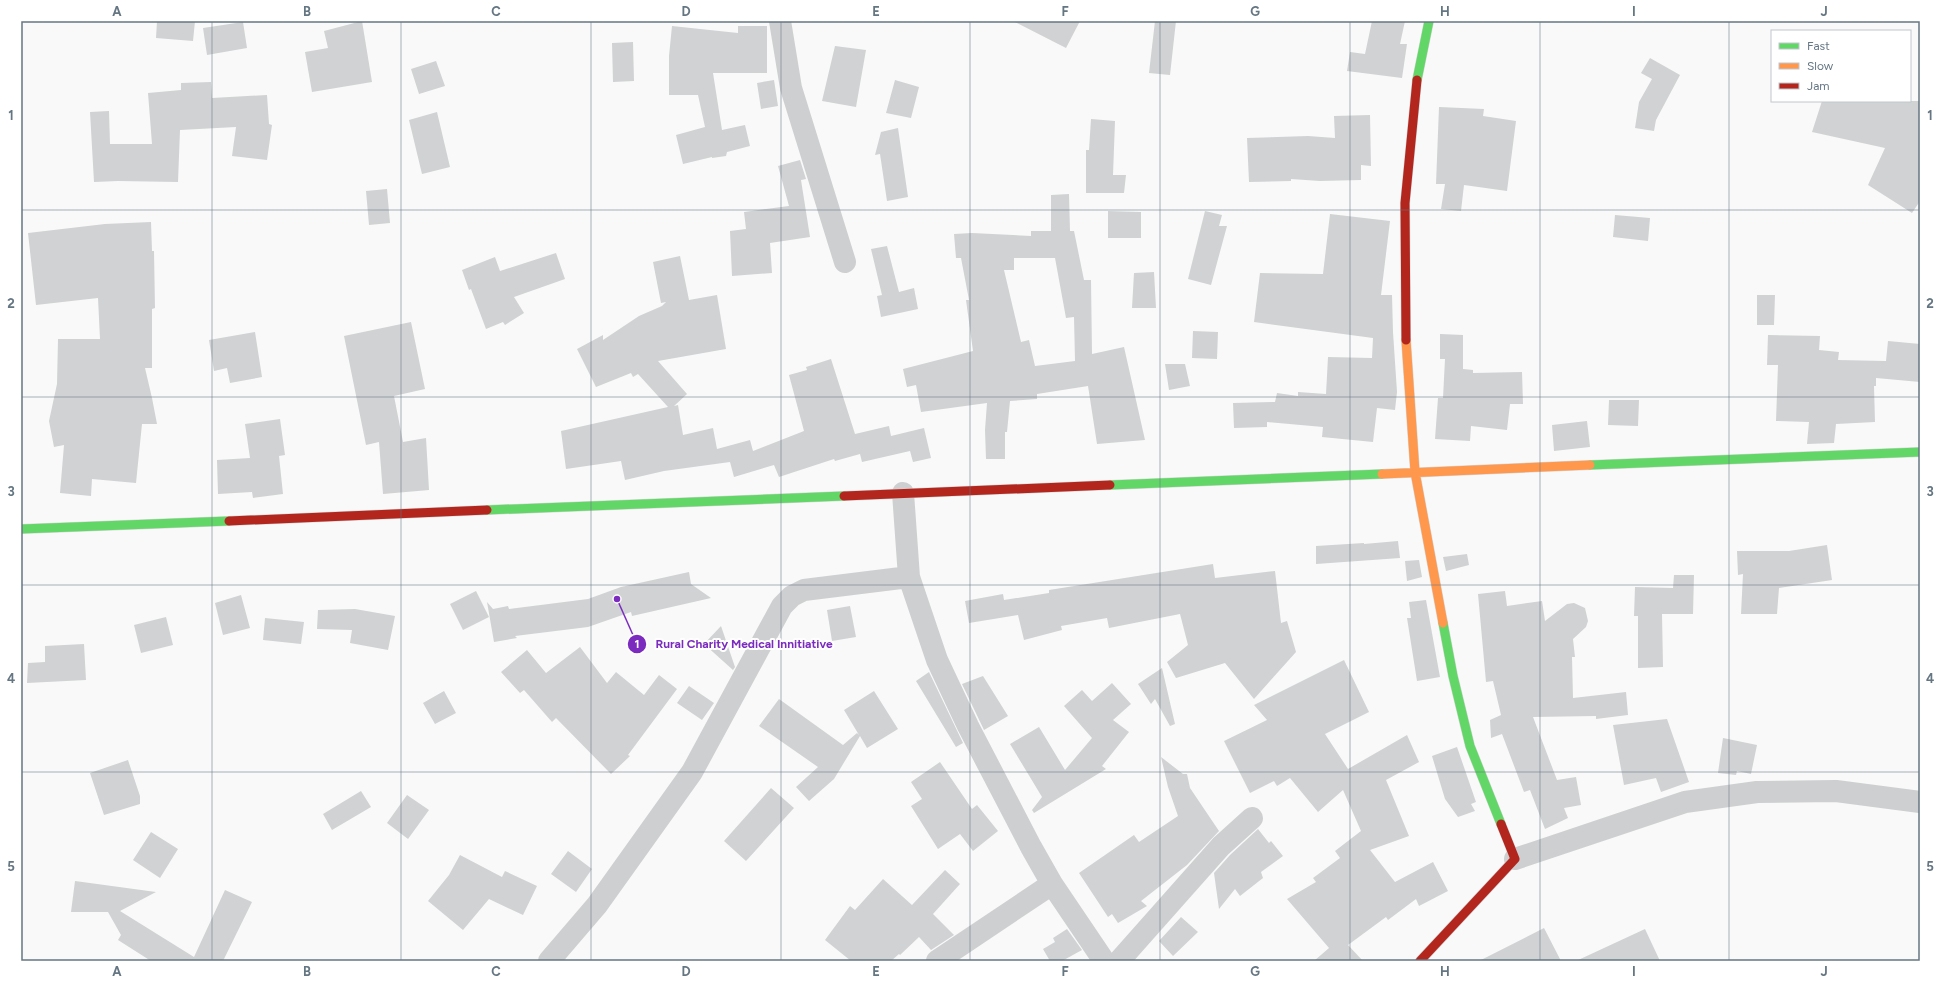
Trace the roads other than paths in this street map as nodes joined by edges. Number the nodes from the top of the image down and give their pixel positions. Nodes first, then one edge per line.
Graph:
1 (780, 21) edge
2 (1429, 21) edge
3 (845, 262) dead end
4 (1920, 452) edge
5 (1415, 472) junction
6 (903, 493) junction
7 (21, 529) edge
8 (909, 577) junction
9 (1920, 802) edge
10 (1252, 818) dead end
11 (1515, 859) junction
12 (1052, 884) junction
13 (549, 961) edge
14 (937, 961) edge
15 (1104, 961) edge
16 (1120, 961) edge
17 (1420, 961) edge

1 - 3 street
2 - 5 main road
4 - 5 main road
5 - 6 main road
5 - 11 main road
6 - 7 main road
6 - 8 street
8 - 12 street
8 - 13 street
9 - 11 street
10 - 16 street
11 - 17 main road
12 - 14 street
12 - 15 street

